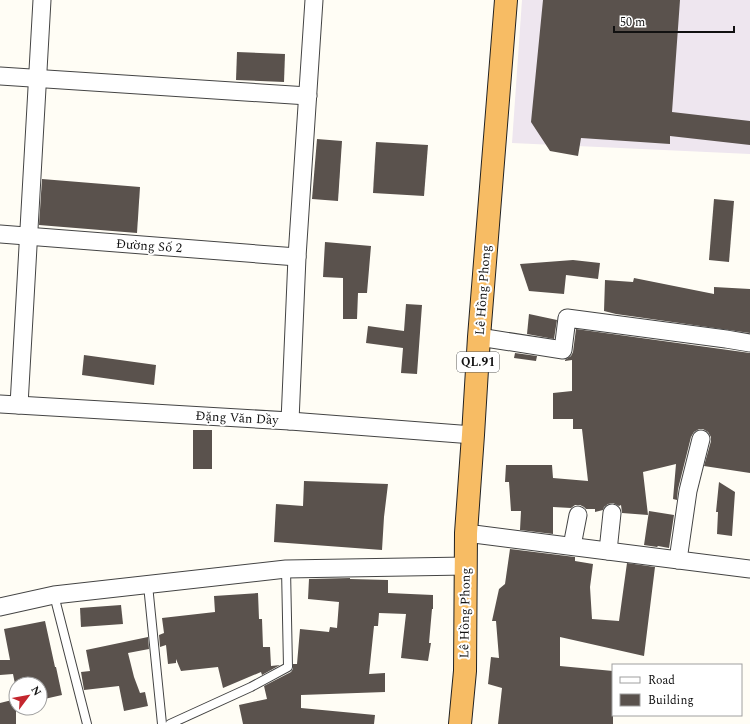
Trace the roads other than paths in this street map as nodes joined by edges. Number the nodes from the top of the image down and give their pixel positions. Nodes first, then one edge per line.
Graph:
1 (42, 0) edge
2 (314, 0) edge
3 (506, 0) edge
4 (0, 76) edge
5 (37, 78) junction
6 (308, 96) junction
7 (0, 234) edge
8 (28, 237) junction
9 (297, 257) junction
10 (479, 337) junction
11 (750, 343) edge
12 (0, 404) edge
13 (19, 405) junction
14 (290, 421) junction
15 (473, 435) junction
16 (701, 439) dead end
17 (612, 513) dead end
18 (578, 515) dead end
19 (466, 532) junction
20 (572, 546) junction
21 (608, 551) junction
22 (678, 560) junction
23 (466, 566) junction
24 (286, 569) junction
25 (750, 569) edge
26 (148, 585) junction
27 (54, 595) junction
28 (0, 607) edge
29 (87, 724) edge
30 (162, 724) edge
31 (170, 724) edge
32 (460, 724) edge

1 - 5 street
2 - 6 street
3 - 10 highway, Lê Hồng Phong / QL.91
4 - 5 street
5 - 6 street
5 - 8 street
6 - 9 street
7 - 8 street, Đường Số 2
8 - 9 street, Đường Số 2
8 - 13 street
9 - 14 street
10 - 11 street
10 - 15 highway, Lê Hồng Phong / QL.91
12 - 13 street, Đặng Văn Dầy
13 - 14 street, Đặng Văn Dầy
14 - 15 street, Đặng Văn Dầy
15 - 19 highway, Lê Hồng Phong / QL.91
16 - 22 street
17 - 21 street
18 - 20 street
19 - 20 street
19 - 23 highway, Lê Hồng Phong / QL.91
20 - 21 street
21 - 22 street
22 - 25 street
23 - 24 street
23 - 32 highway, Lê Hồng Phong / QL.91
24 - 26 street
24 - 31 lane
26 - 27 street
26 - 30 lane
27 - 28 street
27 - 29 lane

